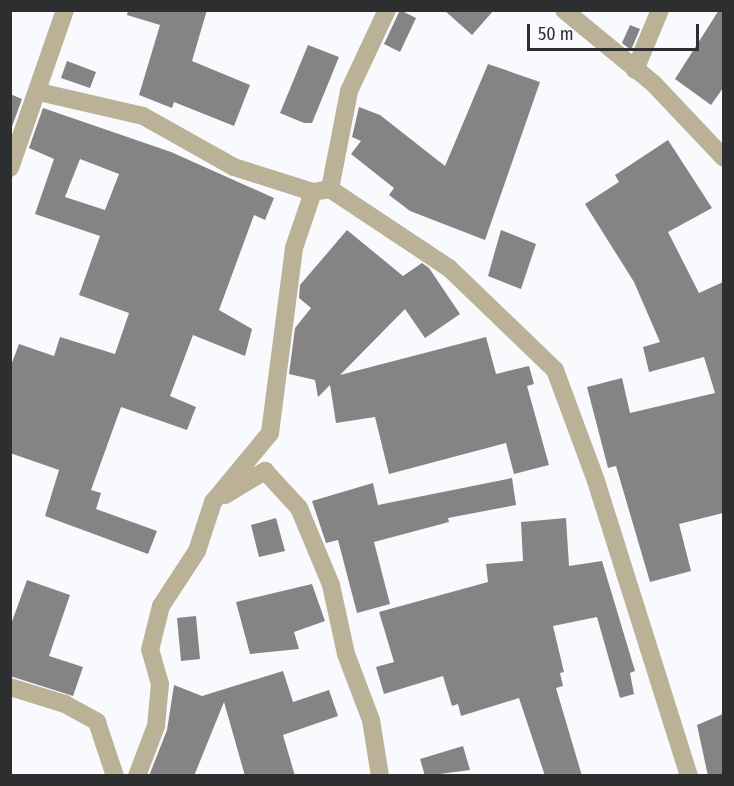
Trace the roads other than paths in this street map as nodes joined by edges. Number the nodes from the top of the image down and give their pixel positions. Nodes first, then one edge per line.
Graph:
1 (65, 10) edge
2 (387, 10) edge
3 (564, 10) edge
4 (660, 10) edge
5 (635, 70) junction
6 (39, 92) junction
7 (723, 158) edge
8 (10, 168) edge
9 (321, 191) junction
10 (270, 433) junction
11 (265, 471) junction
12 (213, 502) junction
13 (10, 687) edge
14 (115, 776) edge
15 (137, 776) edge
16 (380, 776) edge
17 (689, 776) edge

1 - 6 street
2 - 9 street
3 - 5 street
4 - 5 street
5 - 7 street
6 - 8 street
6 - 9 street
9 - 10 street
9 - 17 street
10 - 11 street
10 - 12 street
11 - 12 street
11 - 16 street
12 - 15 street
13 - 14 street

